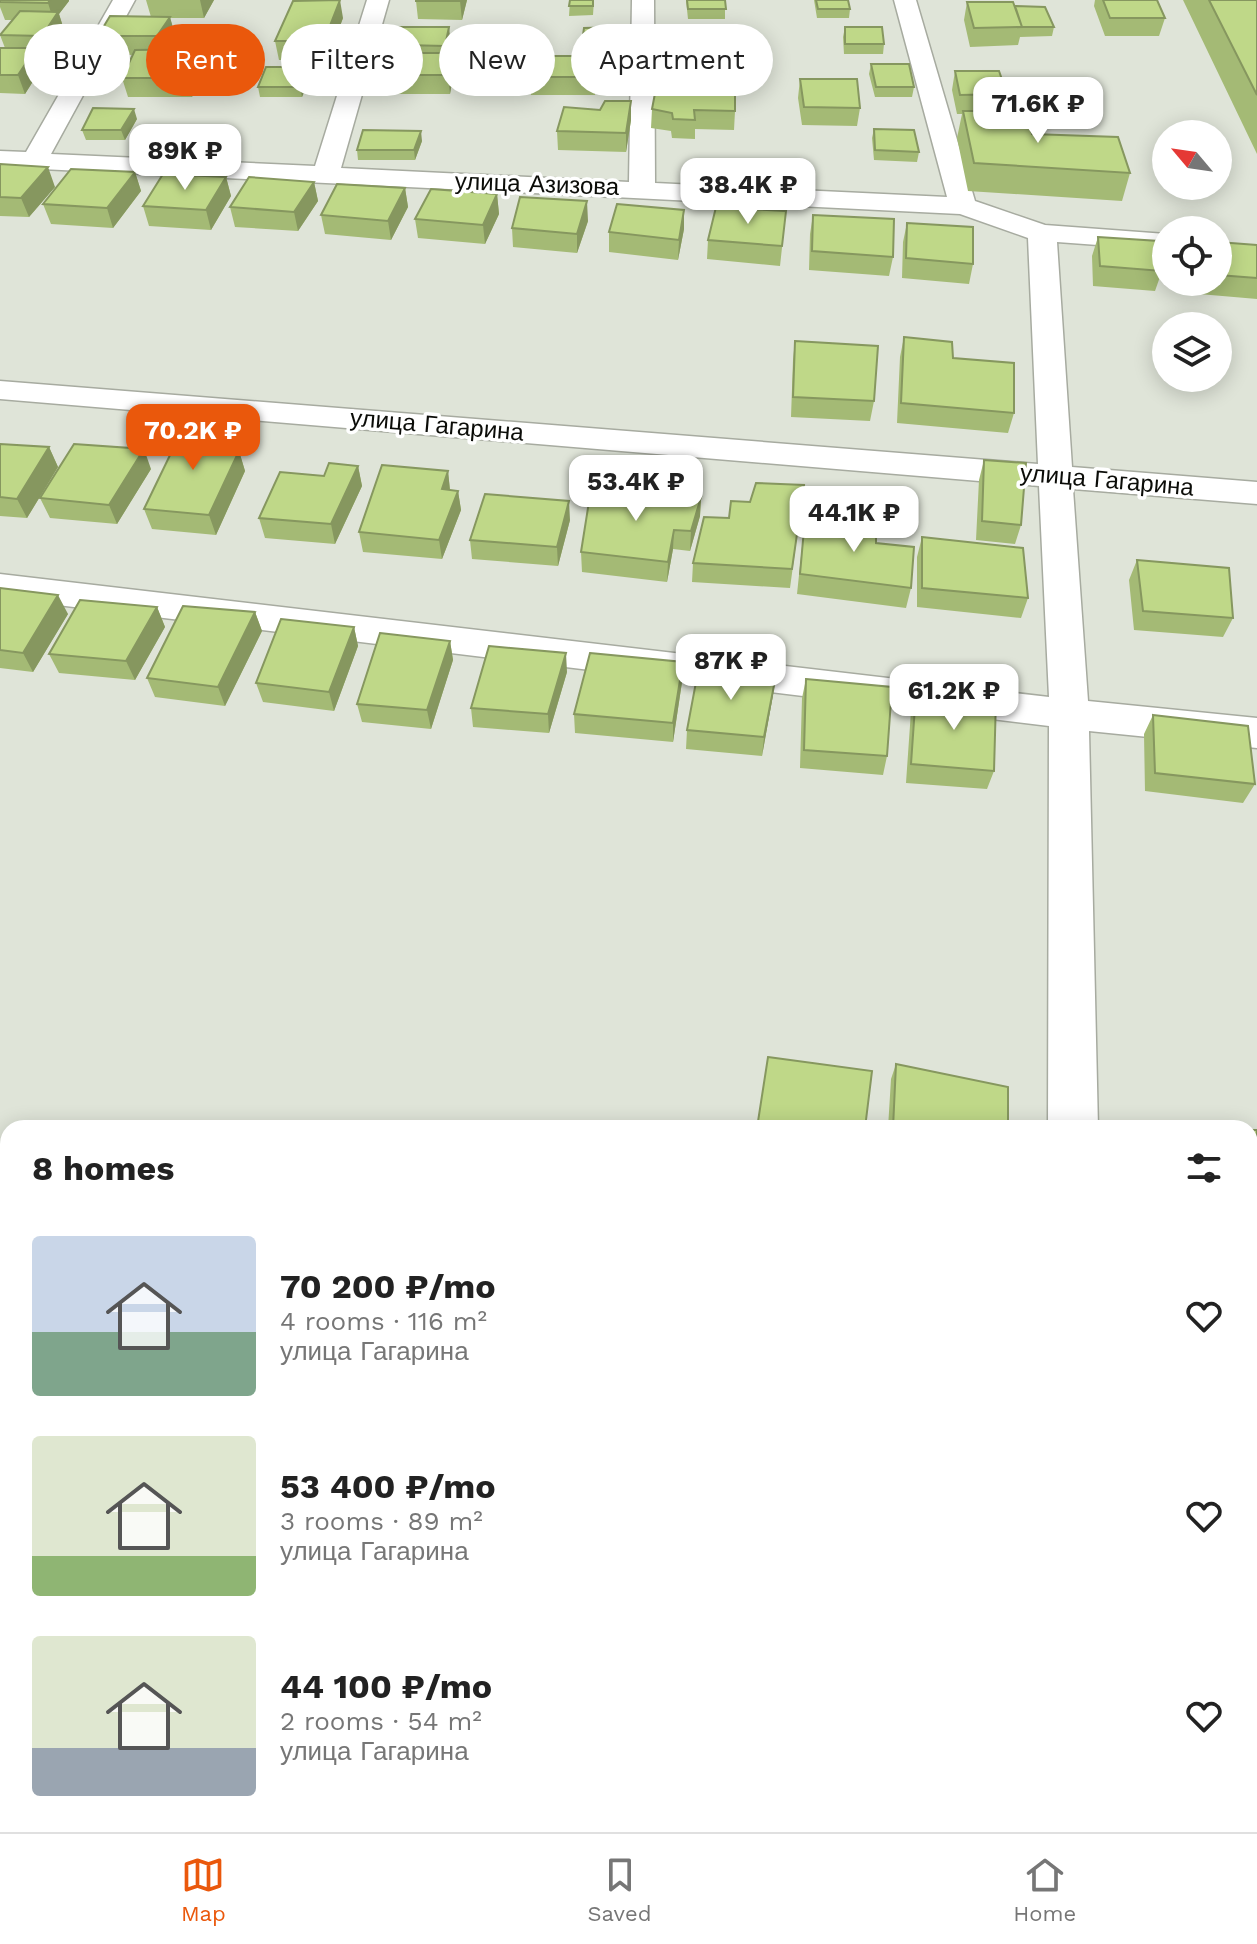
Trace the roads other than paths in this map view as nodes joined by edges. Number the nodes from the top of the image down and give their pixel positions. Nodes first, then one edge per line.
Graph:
1 (124, 0) edge
2 (378, 0) edge
3 (643, 0) edge
4 (905, 0) edge
5 (0, 159) edge
6 (35, 160) junction
7 (325, 176) junction
8 (642, 188) junction
9 (963, 206) junction
10 (1042, 233) junction
11 (1152, 241) edge
12 (0, 390) edge
13 (1056, 475) junction
14 (1257, 493) edge
15 (0, 586) edge
16 (1069, 714) junction
17 (1257, 733) edge
18 (1073, 1120) edge

1 - 6 street
2 - 7 street
3 - 8 street
4 - 9 street
5 - 6 street, улица Азизова
6 - 7 street, улица Азизова
7 - 8 street, улица Азизова
8 - 9 street, улица Азизова
9 - 10 street, улица Азизова
10 - 11 street, улица Азизова
10 - 13 street
12 - 13 street, улица Гагарина
13 - 14 street, улица Гагарина
13 - 16 street
15 - 16 street
16 - 17 street
16 - 18 street

